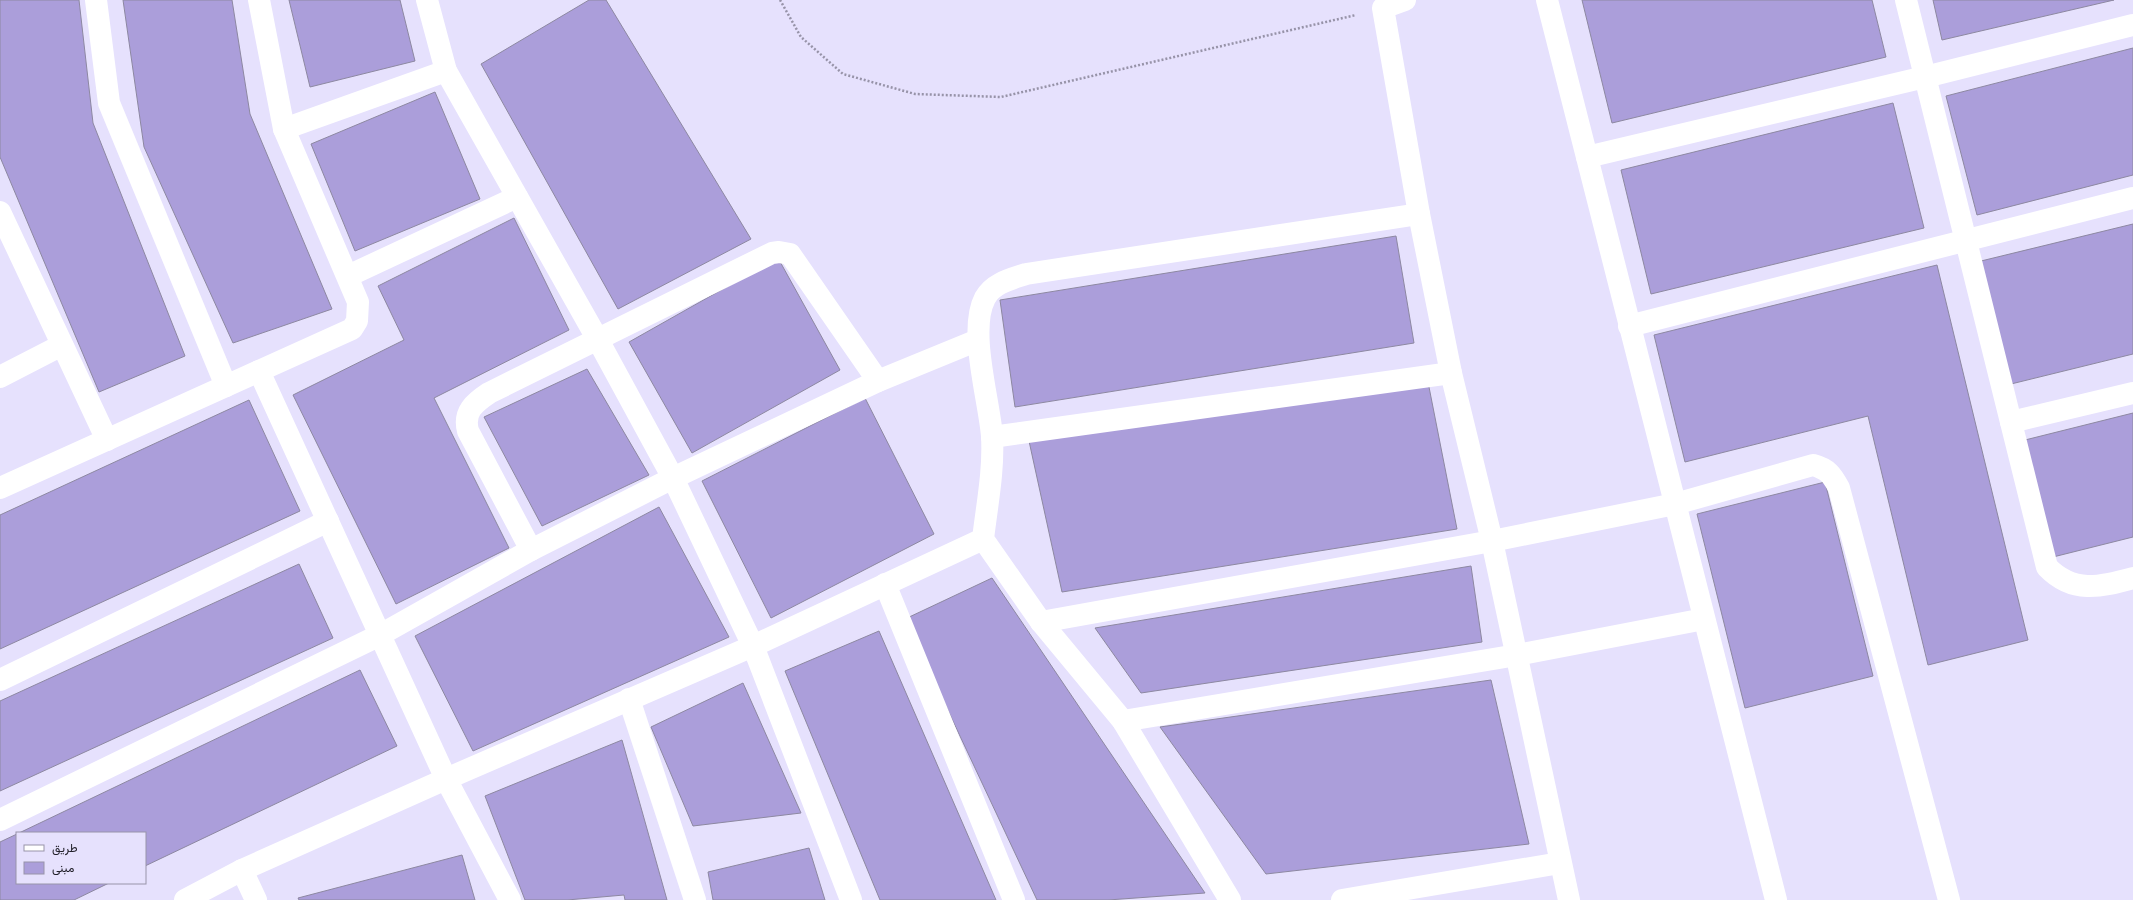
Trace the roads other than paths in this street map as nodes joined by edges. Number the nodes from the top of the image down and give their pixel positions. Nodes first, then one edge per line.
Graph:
1 (96, 0) edge
2 (259, 0) edge
3 (427, 0) edge
4 (1406, 0) edge
5 (1547, 0) edge
6 (1906, 0) edge
7 (2133, 25) edge
8 (446, 71) junction
9 (1925, 77) junction
10 (284, 129) junction
11 (1587, 157) junction
12 (517, 197) junction
13 (2133, 198) edge
14 (0, 212) edge
15 (1419, 214) junction
16 (1966, 241) junction
17 (348, 276) junction
18 (1630, 326) junction
19 (598, 340) junction
20 (978, 340) junction
21 (62, 345) junction
22 (259, 371) junction
23 (1451, 373) junction
24 (0, 377) edge
25 (878, 381) junction
26 (226, 386) junction
27 (2133, 393) edge
28 (2011, 422) junction
29 (992, 437) junction
30 (107, 440) junction
31 (673, 478) junction
32 (0, 488) edge
33 (1675, 504) junction
34 (328, 521) junction
35 (983, 539) junction
36 (1492, 541) junction
37 (531, 550) junction
38 (2133, 578) edge
39 (885, 584) junction
40 (1704, 620) junction
41 (1042, 622) junction
42 (380, 635) junction
43 (753, 646) junction
44 (1517, 655) junction
45 (0, 680) edge
46 (629, 699) junction
47 (1123, 721) junction
48 (446, 779) junction
49 (0, 820) edge
50 (1560, 863) junction
51 (242, 870) junction
52 (184, 900) edge
53 (256, 900) edge
54 (510, 900) edge
55 (694, 900) edge
56 (851, 900) edge
57 (1014, 900) edge
58 (1230, 900) edge
59 (1342, 900) edge
60 (1569, 900) edge
61 (1776, 900) edge
62 (1949, 900) edge

1 - 26 street
2 - 10 street
3 - 8 street
4 - 15 street
5 - 11 street
6 - 9 street
7 - 9 street
8 - 10 street
8 - 12 street
9 - 11 street
9 - 16 street
10 - 17 street
11 - 18 street
12 - 17 street
12 - 19 street
13 - 16 street
14 - 21 street
15 - 20 street
15 - 23 street
16 - 18 street
16 - 28 street
17 - 22 street
18 - 33 street
19 - 25 street
19 - 31 street
19 - 37 street
20 - 25 street
20 - 29 street
21 - 24 street
21 - 30 street
22 - 26 street
22 - 34 street
23 - 29 street
23 - 36 street
25 - 31 street
26 - 30 street
27 - 28 street
28 - 38 street
29 - 35 street
30 - 32 street
31 - 37 street
31 - 43 street
33 - 36 street
33 - 40 street
33 - 62 street
34 - 42 street
34 - 45 street
35 - 39 street
35 - 41 street
36 - 41 street
36 - 44 street
37 - 42 street
39 - 43 street
39 - 57 street
40 - 44 street
40 - 61 street
41 - 47 street
42 - 48 street
42 - 49 street
43 - 46 street
43 - 56 street
44 - 47 street
44 - 50 street
46 - 48 street
46 - 55 street
47 - 58 street
48 - 51 street
48 - 54 street
50 - 59 street
50 - 60 street
51 - 52 street
51 - 53 street

